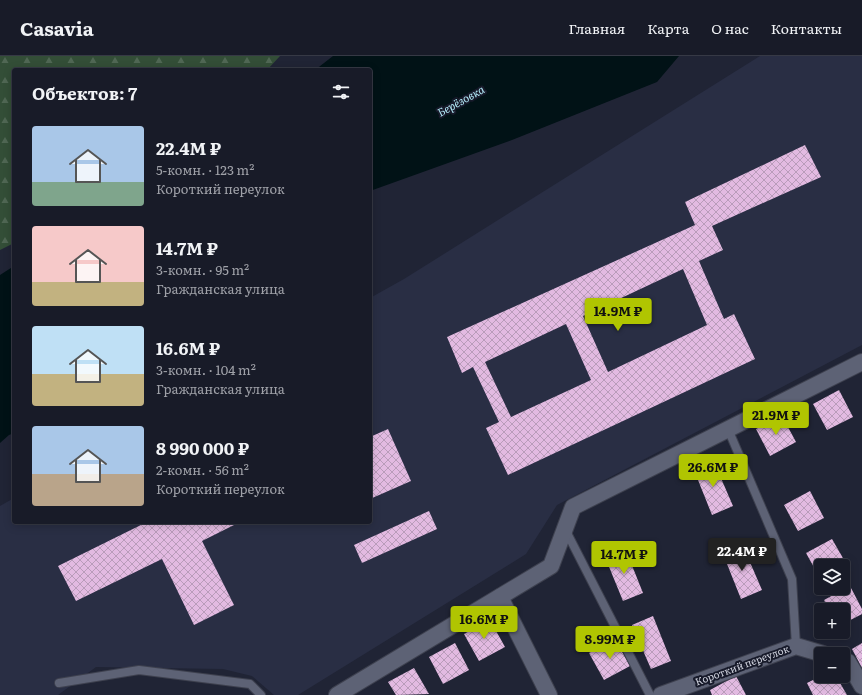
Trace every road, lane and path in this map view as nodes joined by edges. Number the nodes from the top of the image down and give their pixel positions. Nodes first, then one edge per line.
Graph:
1 (862, 362) edge
2 (728, 430) junction
3 (565, 529) junction
4 (500, 597) junction
5 (796, 646) junction
6 (814, 651) edge
7 (850, 665) edge
8 (59, 683) dead end
9 (862, 686) edge
10 (261, 695) edge
11 (337, 695) edge
12 (549, 695) edge
13 (650, 695) edge
14 (661, 695) edge

1 - 2 street
2 - 3 street
2 - 5 lane
3 - 4 street
3 - 13 lane
4 - 11 street
4 - 12 street
5 - 6 street, Короткий переулок
5 - 14 street, Короткий переулок
7 - 9 street
8 - 10 lane

